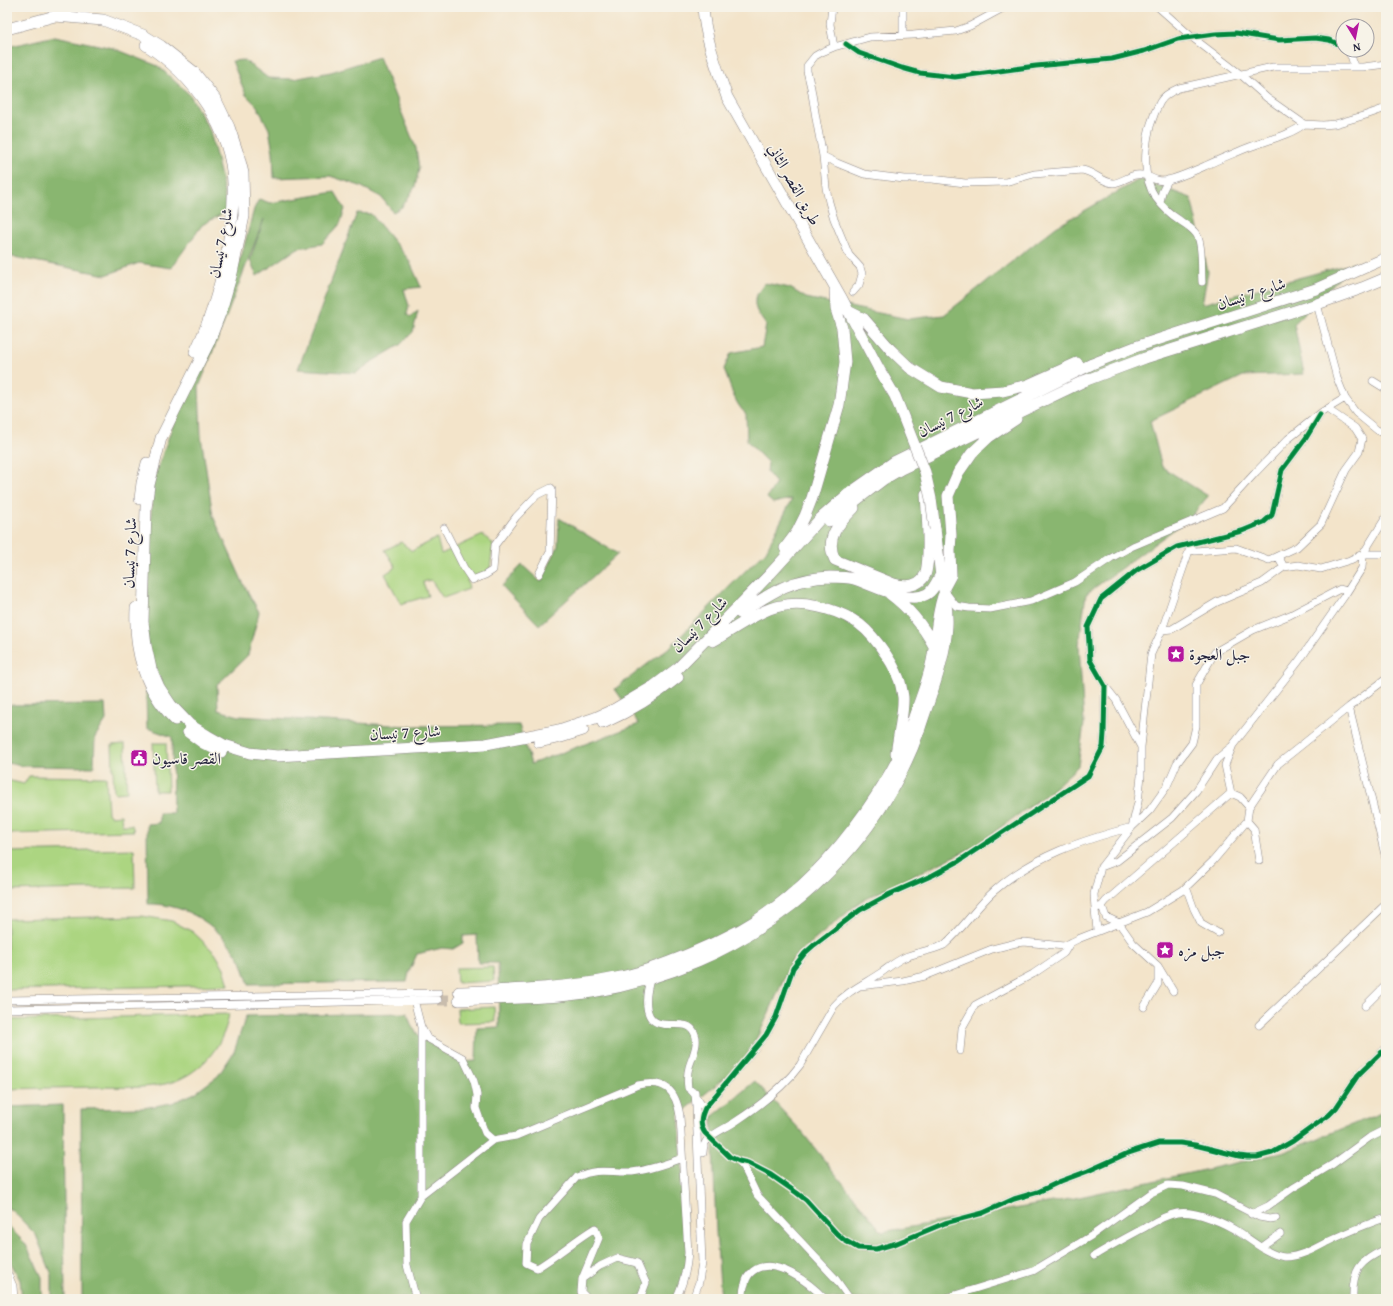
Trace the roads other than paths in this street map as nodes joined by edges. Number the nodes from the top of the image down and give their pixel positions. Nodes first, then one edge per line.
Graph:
1 (703, 7) edge
2 (832, 7) edge
3 (903, 7) edge
4 (1005, 7) edge
5 (1160, 7) edge
6 (7, 29) edge
7 (903, 35) junction
8 (7, 36) edge
9 (1193, 38) junction
10 (1335, 43) edge
11 (846, 44) junction
12 (834, 47) junction
13 (1352, 58) edge
14 (1386, 64) edge
15 (1354, 67) junction
16 (1240, 74) junction
17 (1386, 108) edge
18 (1304, 124) junction
19 (823, 156) junction
20 (1147, 175) junction
21 (1168, 180) junction
22 (1160, 203) junction
23 (1386, 258) edge
24 (1386, 278) edge
25 (1202, 282) dead end
26 (835, 288) junction
27 (853, 292) dead end
28 (1317, 304) junction
29 (847, 310) junction
30 (1135, 347) junction
31 (1373, 381) dead end
32 (1386, 389) edge
33 (1345, 398) junction
34 (1032, 406) junction
35 (1327, 409) junction
36 (1320, 414) junction
37 (1386, 434) edge
38 (884, 479) junction
39 (1386, 517) edge
40 (444, 528) dead end
41 (931, 528) junction
42 (1187, 546) junction
43 (1363, 554) junction
44 (1386, 554) edge
45 (1278, 556) junction
46 (1284, 568) junction
47 (539, 574) dead end
48 (770, 574) junction
49 (941, 574) junction
50 (944, 590) junction
51 (887, 591) junction
52 (1347, 591) junction
53 (740, 613) junction
54 (1162, 630) junction
55 (713, 641) junction
56 (934, 646) junction
57 (1386, 679) edge
58 (1105, 686) junction
59 (1348, 707) junction
60 (1233, 745) junction
61 (1141, 747) junction
62 (895, 765) junction
63 (1231, 794) junction
64 (1250, 807) junction
65 (1247, 820) junction
66 (1132, 827) junction
67 (1385, 849) edge
68 (1386, 859) edge
69 (1259, 861) dead end
70 (1101, 867) junction
71 (1186, 887) junction
72 (1386, 904) edge
73 (1098, 907) junction
74 (1119, 923) junction
75 (1097, 931) junction
76 (1218, 934) dead end
77 (1070, 943) junction
78 (1158, 966) junction
79 (651, 977) junction
80 (1386, 985) edge
81 (860, 986) junction
82 (1173, 991) dead end
83 (411, 993) junction
84 (7, 1000) edge
85 (414, 1000) junction
86 (1365, 1006) dead end
87 (1144, 1007) dead end
88 (7, 1009) edge
89 (1259, 1025) dead end
90 (421, 1027) junction
91 (1386, 1048) edge
92 (960, 1051) dead end
93 (695, 1092) junction
94 (706, 1108) junction
95 (1386, 1129) edge
96 (709, 1137) junction
97 (493, 1140) junction
98 (703, 1153) dead end
99 (682, 1158) junction
100 (739, 1161) junction
101 (421, 1196) junction
102 (1251, 1214) junction
103 (1276, 1218) dead end
104 (1386, 1218) edge
105 (1280, 1234) dead end
106 (1262, 1247) junction
107 (1386, 1249) edge
108 (1094, 1256) dead end
109 (7, 1272) edge
110 (582, 1279) junction
111 (14, 1299) edge
112 (416, 1299) edge
113 (588, 1299) edge
114 (629, 1299) edge
115 (676, 1299) edge
116 (693, 1299) edge
117 (743, 1299) edge
118 (826, 1299) edge
119 (850, 1299) edge
120 (942, 1299) edge
121 (1353, 1299) edge

1 - 26 main road, طريق القصر الثاني
2 - 12 street
3 - 7 street
4 - 7 street
5 - 9 street
6 - 48 main road, شارع 7 نيسان
7 - 11 street
8 - 55 main road, شارع 7 نيسان
9 - 10 street
9 - 11 street
9 - 16 street
11 - 12 street
12 - 19 street
13 - 15 street
14 - 15 street
15 - 16 street
16 - 18 street
16 - 20 street
17 - 18 street
18 - 21 street
19 - 20 street
19 - 27 street
20 - 21 street
20 - 22 street
21 - 22 street
22 - 25 street
23 - 30 main road, شارع 7 نيسان
24 - 28 main road, شارع 7 نيسان
26 - 29 main road, طريق القصر الثاني
26 - 48 main road
28 - 33 street
28 - 34 main road, شارع 7 نيسان
29 - 30 main road
29 - 41 main road, طريق القصر الثاني, bridge
30 - 48 main road, شارع 7 نيسان
31 - 32 street
33 - 35 street
33 - 37 street
34 - 38 main road, شارع 7 نيسان
34 - 50 main road
35 - 36 street
35 - 45 street
36 - 42 street
36 - 50 street
38 - 41 main road
38 - 53 main road, شارع 7 نيسان
39 - 43 street
40 - 47 street
41 - 49 main road
42 - 45 street
42 - 54 street
42 - 58 street
43 - 44 street
43 - 46 street
43 - 52 street
45 - 46 street
46 - 54 street
49 - 50 main road
49 - 51 main road
50 - 56 main road
50 - 79 main road
51 - 53 main road
51 - 56 main road
52 - 60 street
52 - 66 street
53 - 55 main road, شارع 7 نيسان
54 - 61 street
55 - 62 main road
56 - 62 main road
57 - 59 street
58 - 61 street
58 - 94 street
59 - 64 street
59 - 67 street
60 - 63 street
60 - 70 street
61 - 66 street
62 - 79 main road
63 - 64 street
63 - 73 street
64 - 65 street
65 - 69 street
65 - 71 street
66 - 70 street
66 - 81 street
67 - 68 street
70 - 73 street
71 - 74 street
71 - 76 street
72 - 89 street
73 - 74 street
73 - 75 street
74 - 75 street
74 - 78 street
75 - 77 street
77 - 81 street
77 - 92 street
78 - 82 street
78 - 87 street
79 - 93 street
80 - 86 street
81 - 96 street
83 - 84 street
83 - 85 street
83 - 85 street
85 - 88 street
85 - 90 street
90 - 97 street
90 - 101 street
91 - 100 street
93 - 94 street
93 - 116 street
94 - 96 street
95 - 102 street
96 - 98 street
96 - 100 street
97 - 99 street
97 - 101 street
99 - 110 street
99 - 115 street
100 - 119 street
101 - 112 street
102 - 103 street
102 - 120 street
104 - 106 street
105 - 106 street
106 - 108 street
107 - 121 street
109 - 111 street
110 - 113 street
110 - 114 street
117 - 118 street

